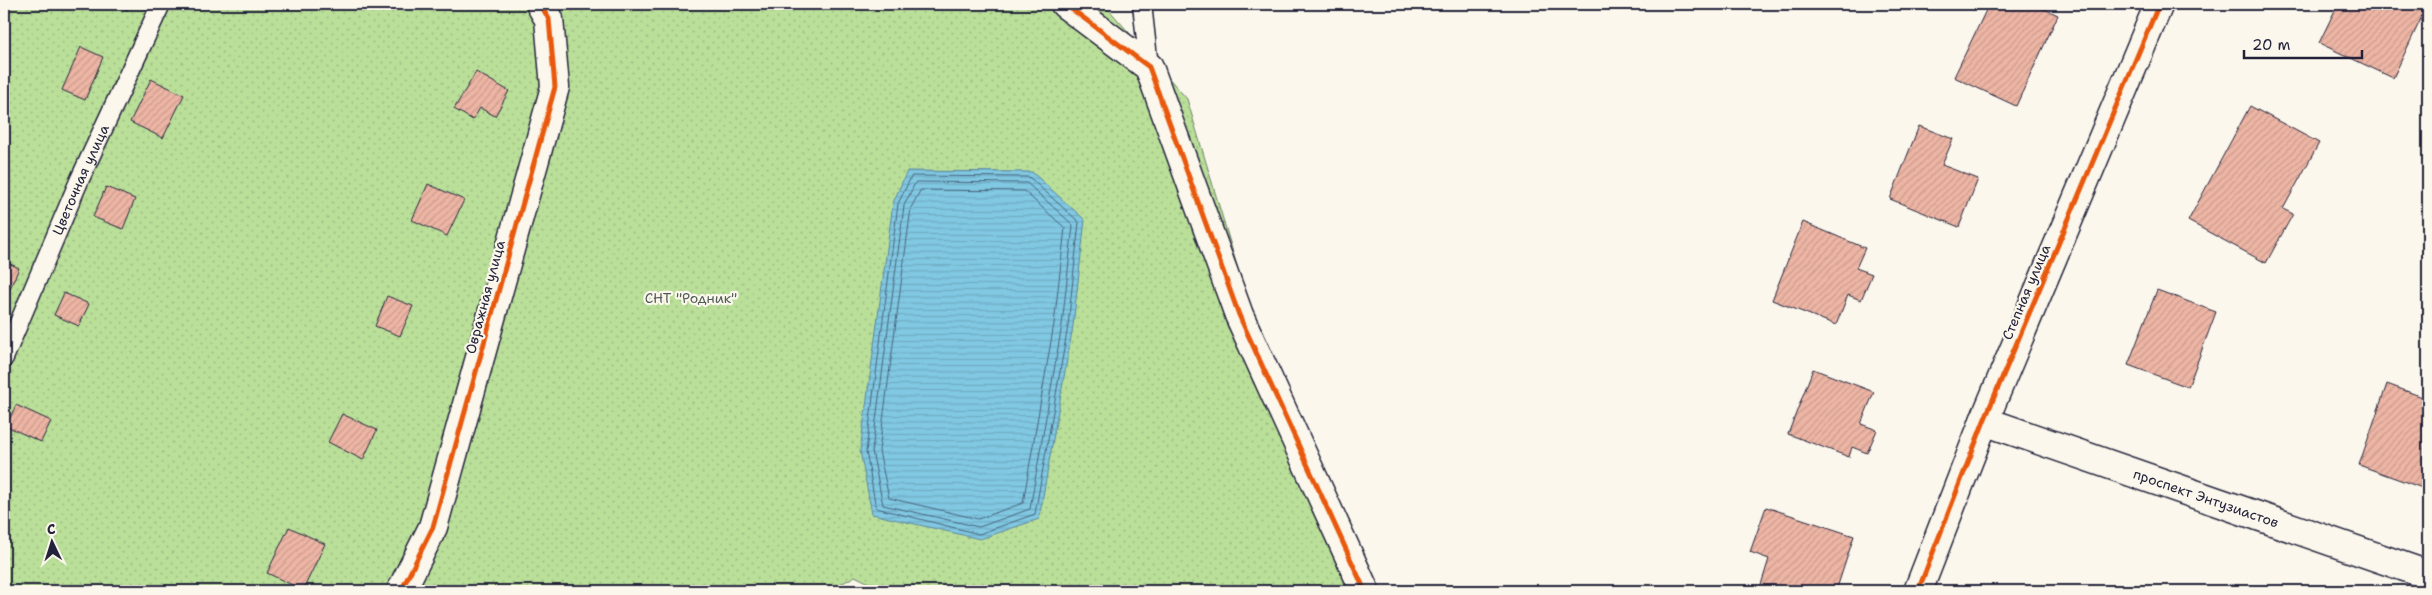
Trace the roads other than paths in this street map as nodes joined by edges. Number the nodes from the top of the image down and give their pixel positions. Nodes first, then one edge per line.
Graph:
1 (162, 4) edge
2 (540, 4) edge
3 (1066, 4) edge
4 (1142, 4) edge
5 (2159, 4) edge
6 (1149, 67) junction
7 (4, 358) edge
8 (1984, 421) junction
9 (2428, 575) edge
10 (401, 591) edge
11 (1365, 591) edge
12 (1918, 591) edge

1 - 7 lane, Цветочная улица
2 - 10 street, Овражная улица
3 - 6 street
4 - 6 lane
5 - 8 street, Степная улица
6 - 11 street
8 - 9 street, проспект Энтузиастов
8 - 12 street, Степная улица

